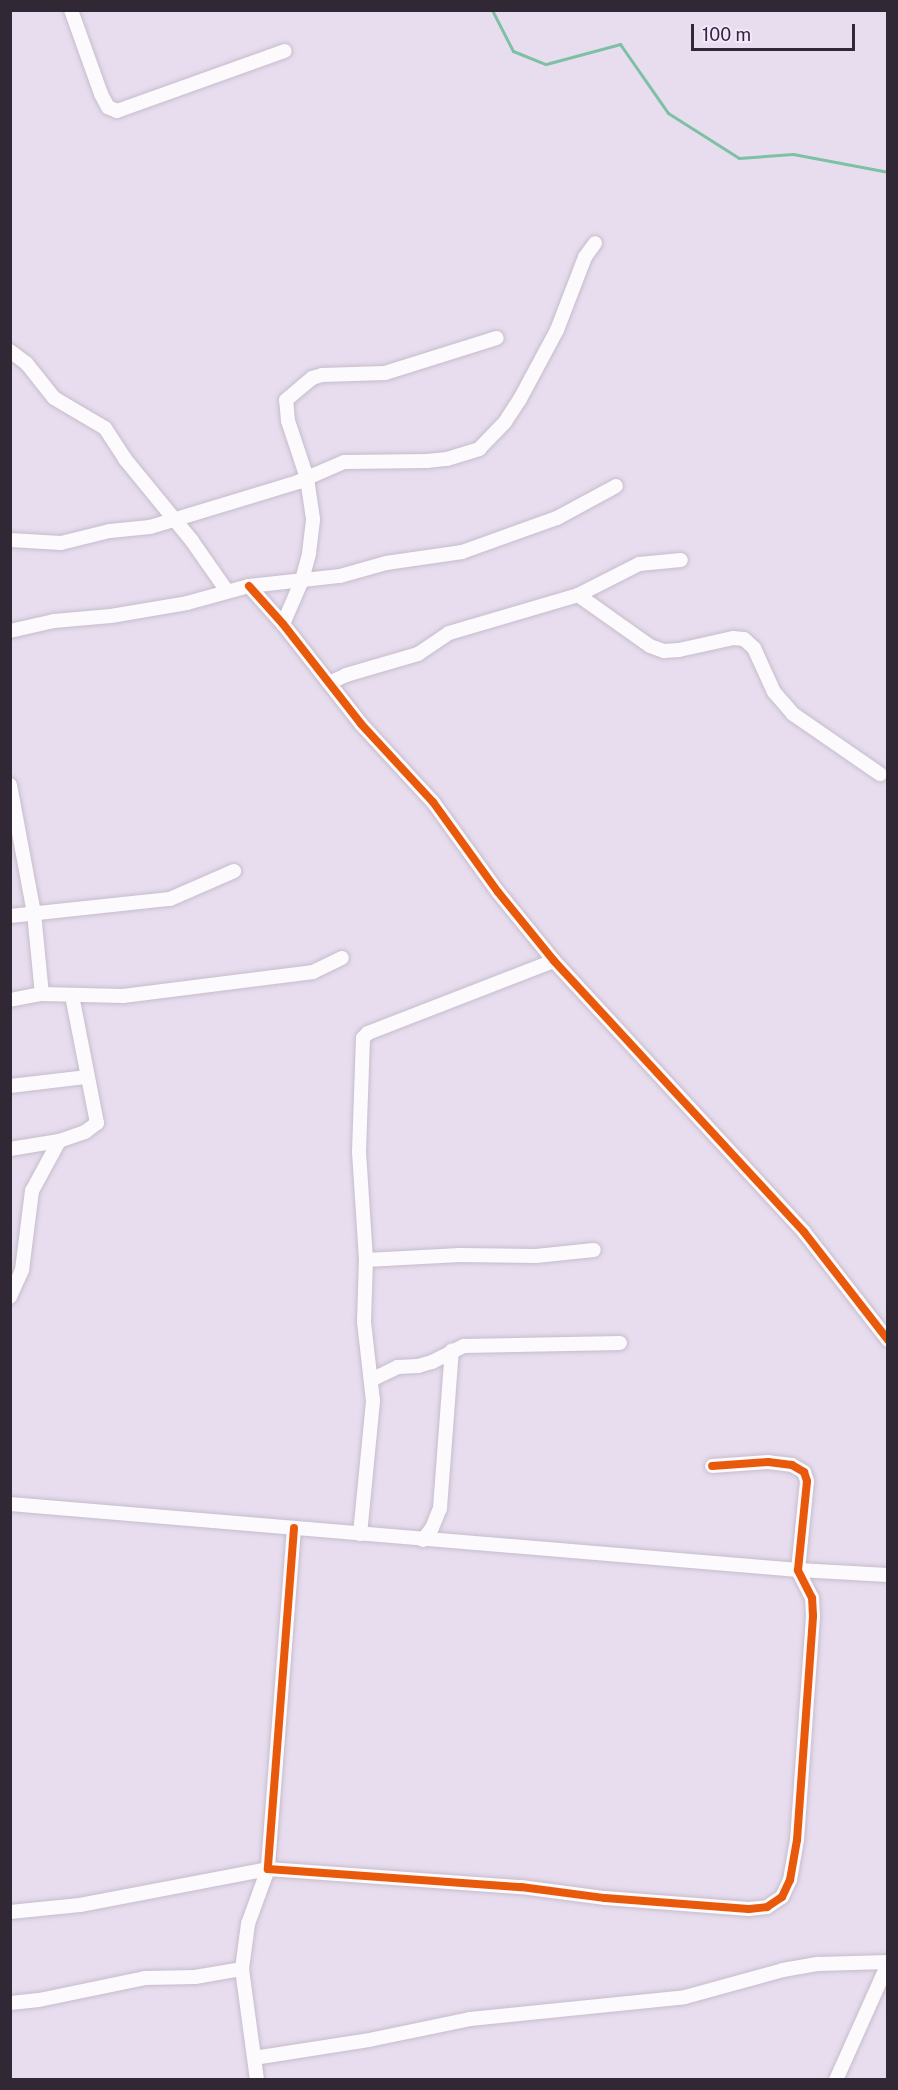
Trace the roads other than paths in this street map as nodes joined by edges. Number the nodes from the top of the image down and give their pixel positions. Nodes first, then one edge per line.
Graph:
1 (71, 10) edge
2 (285, 51) dead end
3 (595, 243) dead end
4 (497, 338) dead end
5 (10, 351) edge
6 (307, 478) junction
7 (616, 486) dead end
8 (175, 519) junction
9 (10, 540) edge
10 (681, 560) dead end
11 (302, 580) junction
12 (249, 586) junction
13 (227, 591) junction
14 (578, 595) junction
15 (283, 624) junction
16 (10, 631) edge
17 (328, 683) junction
18 (880, 774) dead end
19 (10, 785) edge
20 (234, 871) dead end
21 (34, 913) junction
22 (10, 916) edge
23 (342, 958) dead end
24 (554, 961) junction
25 (42, 994) junction
26 (72, 996) junction
27 (10, 1000) edge
28 (87, 1077) junction
29 (10, 1086) edge
30 (59, 1141) junction
31 (10, 1149) edge
32 (594, 1250) dead end
33 (366, 1260) junction
34 (10, 1297) edge
35 (888, 1340) edge
36 (620, 1343) dead end
37 (452, 1350) junction
38 (371, 1380) junction
39 (712, 1466) dead end
40 (10, 1504) edge
41 (294, 1528) junction
42 (360, 1534) junction
43 (423, 1540) junction
44 (798, 1570) junction
45 (888, 1575) edge
46 (268, 1869) junction
47 (10, 1912) edge
48 (888, 1963) edge
49 (242, 1969) junction
50 (10, 2003) edge
51 (254, 2058) junction
52 (257, 2079) edge
53 (836, 2079) edge

1 - 2 street
3 - 6 street
4 - 6 street
5 - 8 street
6 - 8 street
6 - 11 street
7 - 11 street
8 - 9 street
8 - 13 street
10 - 14 street
11 - 12 street
11 - 15 street
12 - 13 street
12 - 15 street
13 - 16 street
14 - 17 street
14 - 18 street
15 - 17 street
17 - 24 street
19 - 21 street
20 - 21 street
21 - 22 street
21 - 25 street
23 - 26 street
24 - 33 street
24 - 35 street
25 - 26 street
25 - 27 street
26 - 28 street
28 - 29 street
28 - 30 street
30 - 31 street
30 - 34 street
32 - 33 street
33 - 38 street
36 - 37 street
37 - 38 street
37 - 43 street
38 - 42 street
39 - 44 street
40 - 41 street
41 - 42 street
41 - 46 street
42 - 43 street
43 - 44 street
44 - 45 street
44 - 46 street
46 - 47 street
46 - 49 street
48 - 51 street
48 - 53 street
49 - 50 street
49 - 51 street
51 - 52 street

